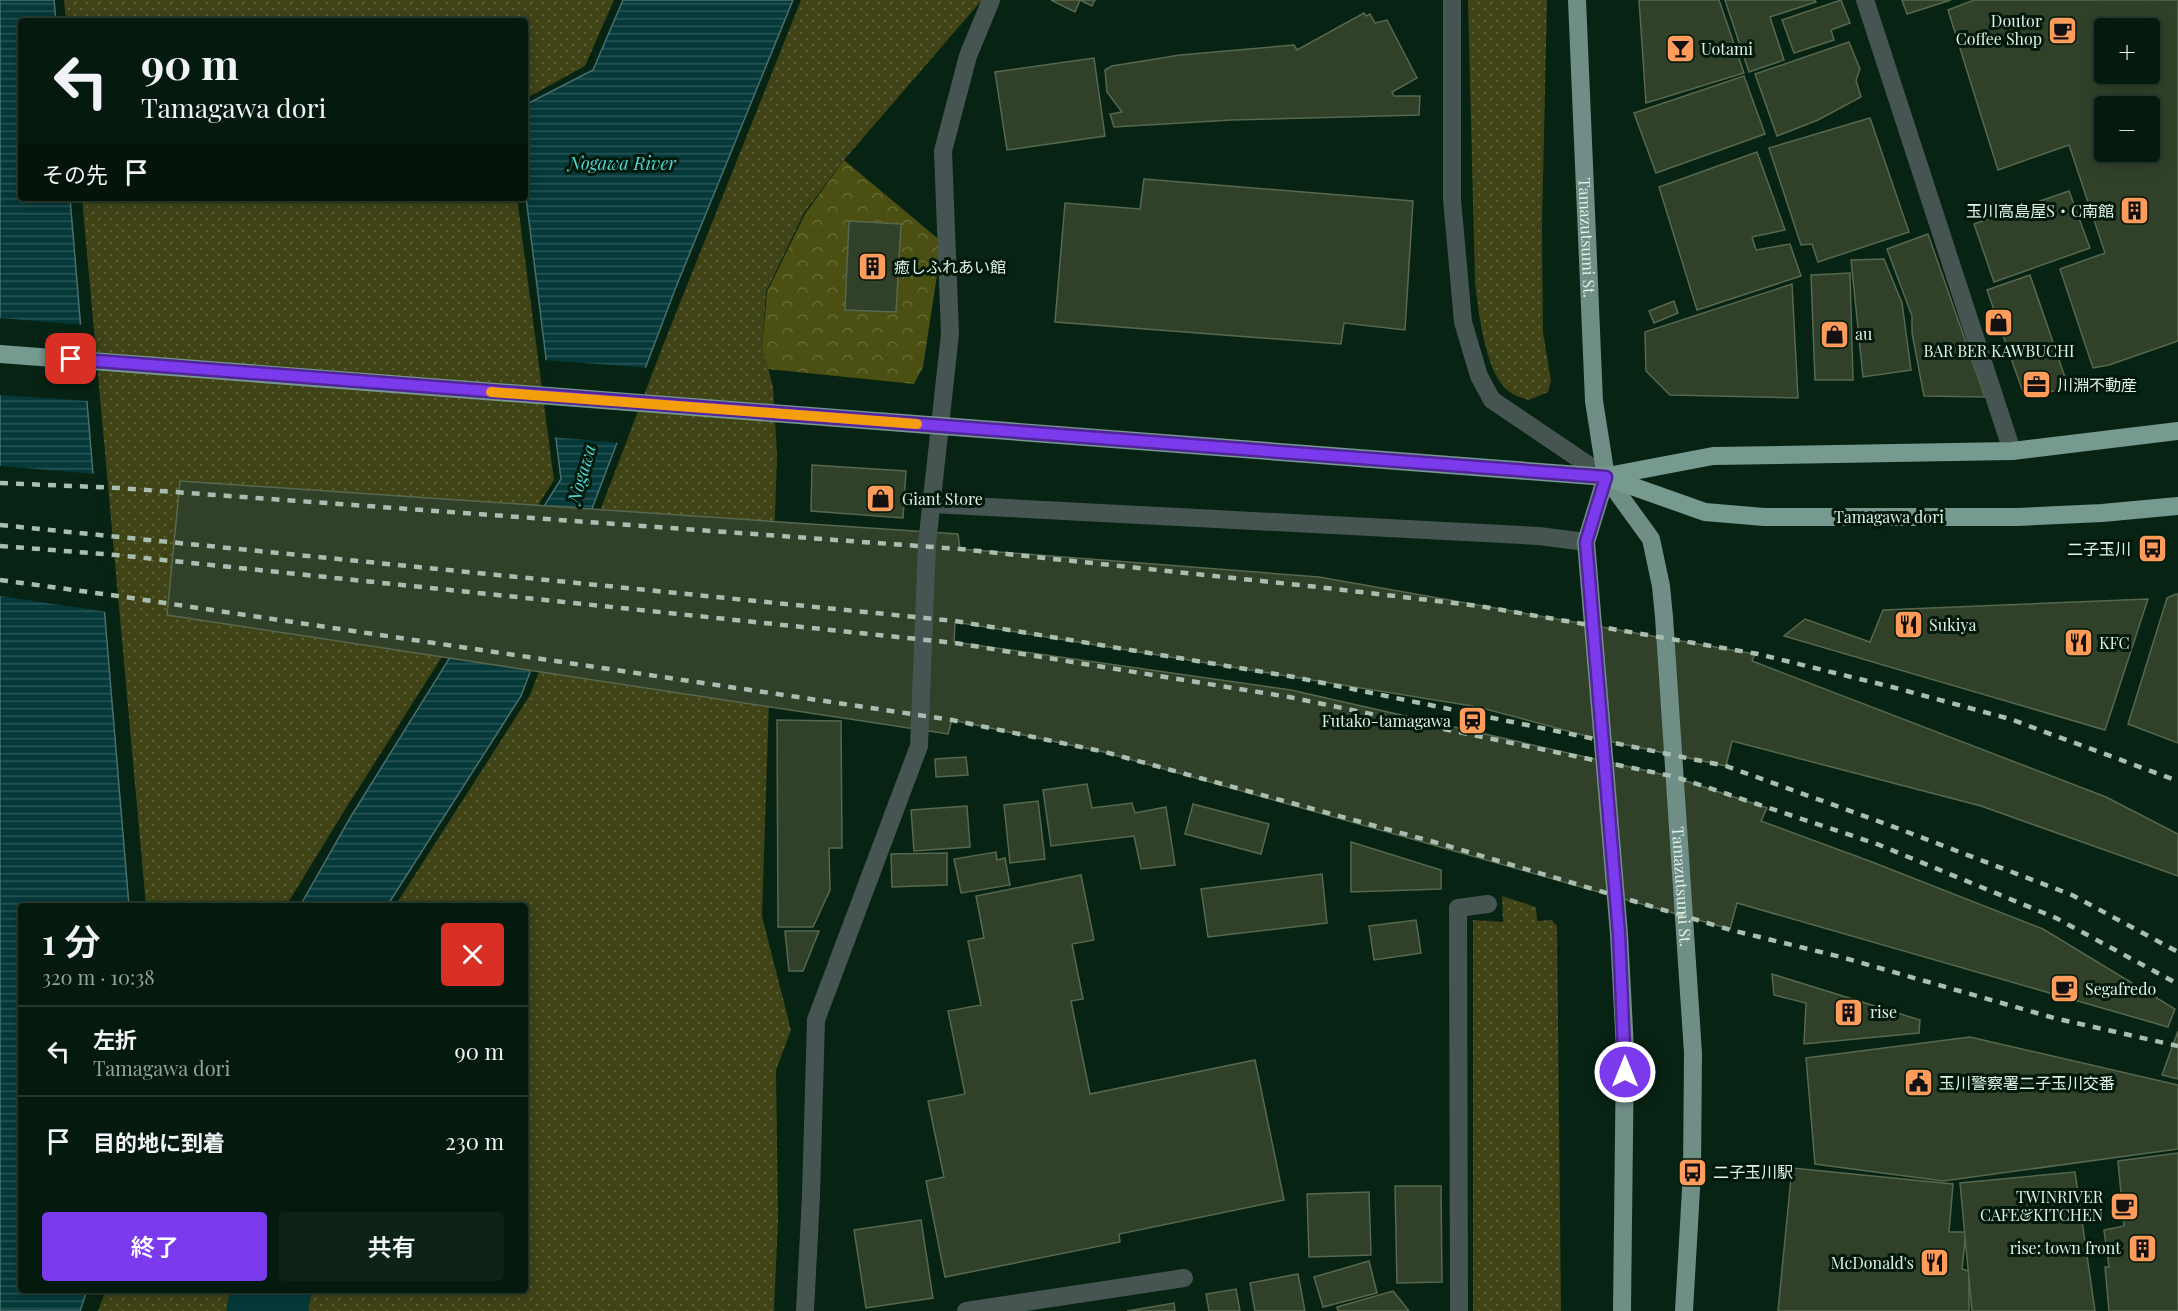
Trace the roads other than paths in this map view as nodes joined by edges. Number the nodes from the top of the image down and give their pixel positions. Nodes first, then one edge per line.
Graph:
1 (991, 0) edge
2 (1452, 0) edge
3 (1865, 0) edge
4 (1579, 1) edge
5 (0, 354) edge
6 (2178, 431) edge
7 (2012, 451) junction
8 (1606, 477) junction
9 (932, 504) junction
10 (2178, 506) edge
11 (1586, 542) junction
12 (1488, 904) dead end
13 (1184, 1278) dead end
14 (805, 1311) edge
15 (966, 1311) edge
16 (1459, 1311) edge
17 (1622, 1311) edge
18 (1684, 1311) edge

1 - 9 street
2 - 8 street
3 - 7 street
4 - 8 main road, Tamazutsumi St.
5 - 8 highway, Tamagawa dori, bridge
6 - 7 highway, Tamagawa dori
7 - 8 highway, Tamagawa dori
8 - 10 highway, Tamagawa dori
8 - 11 main road, Tamazutsumi St.
8 - 18 main road, Tamazutsumi St.
9 - 11 street
9 - 14 street
11 - 17 main road, Tamazutsumi St.
12 - 16 street
13 - 15 street

